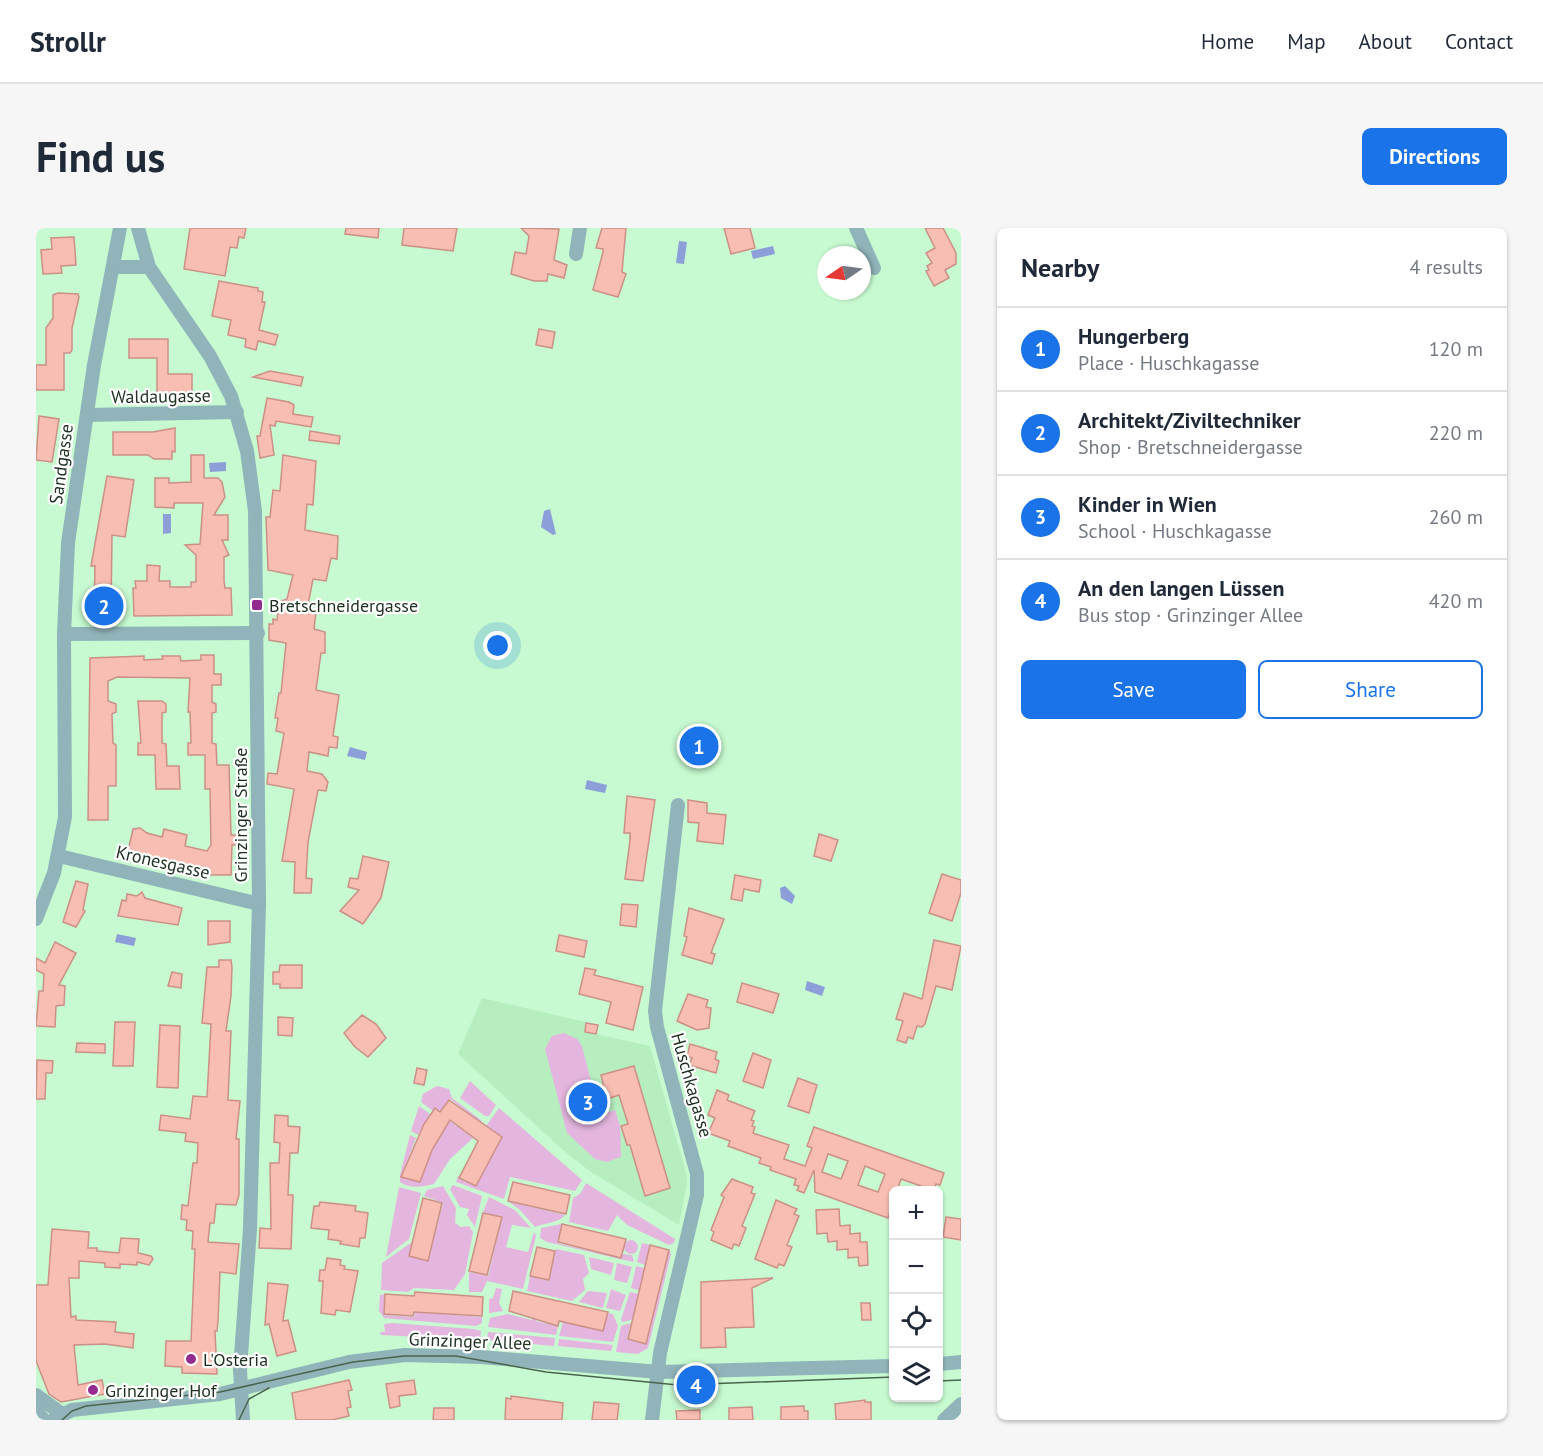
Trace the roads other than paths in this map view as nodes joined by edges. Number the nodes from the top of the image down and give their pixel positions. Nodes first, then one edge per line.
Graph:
1 (120, 228) edge
2 (138, 228) edge
3 (580, 228) edge
4 (856, 228) edge
5 (576, 254) dead end
6 (113, 267) junction
7 (149, 267) junction
8 (874, 268) dead end
9 (237, 412) junction
10 (87, 415) junction
11 (258, 633) junction
12 (64, 634) junction
13 (678, 805) dead end
14 (59, 856) junction
15 (259, 904) junction
16 (36, 919) edge
17 (961, 1362) edge
18 (943, 1364) edge
19 (889, 1366) edge
20 (659, 1372) junction
21 (240, 1390) junction
22 (36, 1395) edge
23 (961, 1404) edge
24 (36, 1410) edge
25 (59, 1418) edge
26 (44, 1420) edge
27 (243, 1420) edge
28 (652, 1420) edge
29 (944, 1420) edge

1 - 6 street, Sandgasse
2 - 7 street, Grinzinger Straße
3 - 5 street
4 - 8 street
6 - 7 street
6 - 10 street, Sandgasse
7 - 9 street, Grinzinger Straße
9 - 10 street, Waldaugasse
9 - 11 street, Grinzinger Straße
10 - 12 street, Sandgasse
11 - 12 street
11 - 15 street, Grinzinger Straße
12 - 14 street, Sandgasse
13 - 20 street, Huschkagasse
14 - 15 street, Kronesgasse
14 - 16 street, Sandgasse
15 - 21 street, Grinzinger Straße
17 - 18 street
19 - 20 street, Grinzinger Allee
20 - 21 street, Grinzinger Allee
20 - 28 street, Huschkagasse
21 - 25 street, Grinzinger Allee
21 - 27 street, Grinzinger Straße
22 - 25 street
23 - 29 street
24 - 26 street

